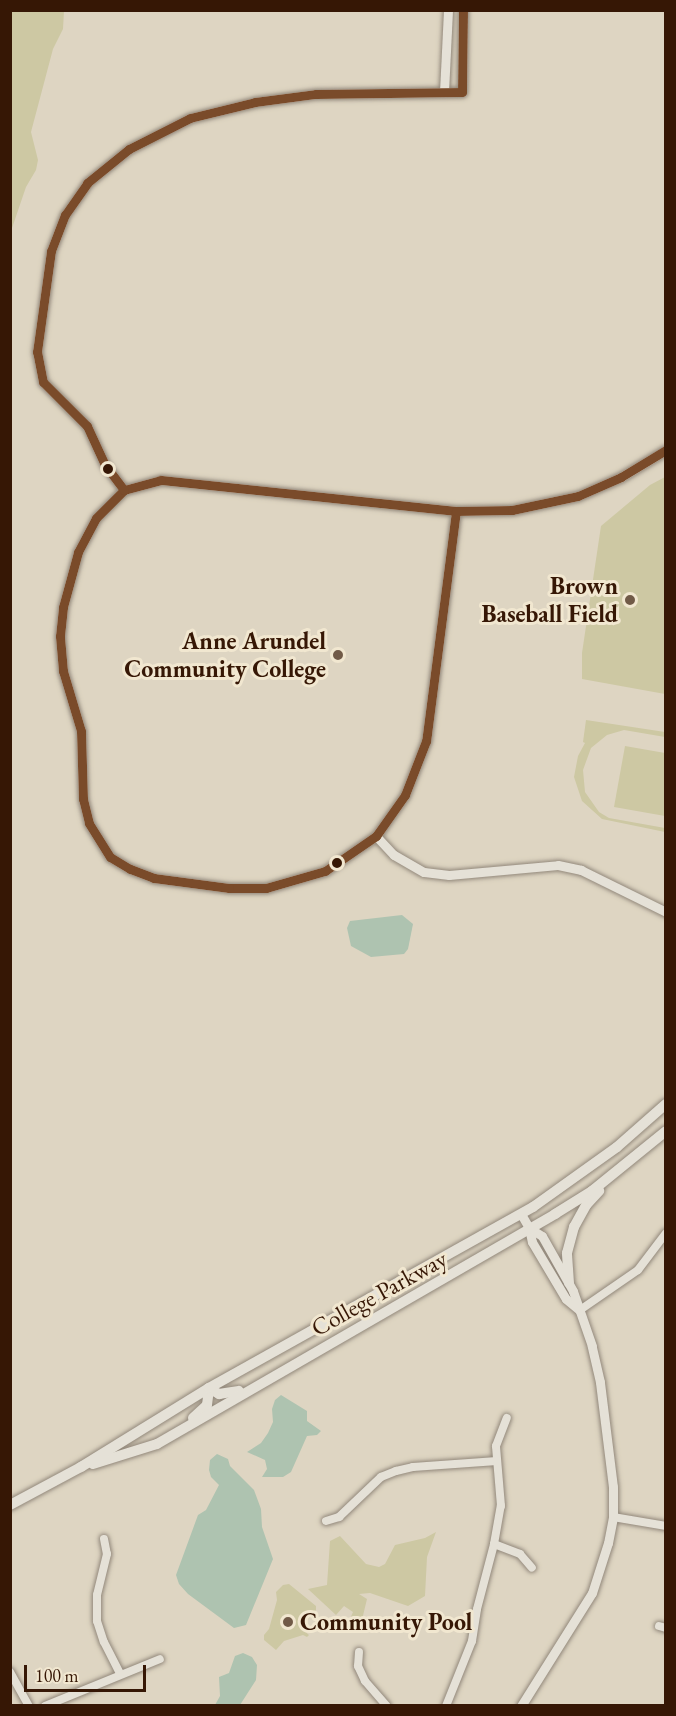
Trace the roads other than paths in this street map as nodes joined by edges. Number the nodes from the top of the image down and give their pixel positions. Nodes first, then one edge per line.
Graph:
1 (448, 10) edge
2 (463, 10) edge
3 (444, 92) junction
4 (666, 450) edge
5 (124, 490) junction
6 (456, 511) junction
7 (376, 836) junction
8 (666, 912) edge
9 (666, 1104) edge
10 (666, 1131) edge
11 (621, 1168) junction
12 (521, 1214) junction
13 (530, 1228) junction
14 (666, 1233) edge
15 (569, 1283) junction
16 (580, 1310) junction
17 (268, 1379) junction
18 (209, 1389) junction
19 (507, 1418) dead end
20 (157, 1444) junction
21 (498, 1461) junction
22 (81, 1467) junction
23 (10, 1505) edge
24 (613, 1517) junction
25 (326, 1521) dead end
26 (666, 1526) edge
27 (104, 1539) dead end
28 (494, 1544) junction
29 (532, 1568) dead end
30 (359, 1652) dead end
31 (160, 1659) dead end
32 (10, 1672) edge
33 (120, 1674) junction
34 (29, 1706) edge
35 (45, 1706) edge
36 (387, 1706) edge
37 (446, 1706) edge
38 (521, 1706) edge

1 - 3 street
2 - 3 street
3 - 5 street
4 - 6 street
5 - 6 street
5 - 7 street
6 - 7 street
7 - 8 street
9 - 12 main road, College Parkway
10 - 11 main road, College Parkway
11 - 13 main road, College Parkway
11 - 15 main road
12 - 13 street
12 - 18 main road, College Parkway
13 - 15 street
13 - 16 street
13 - 17 main road, College Parkway
14 - 16 street
15 - 16 street
16 - 24 street
17 - 18 main road
17 - 20 main road, College Parkway
18 - 20 main road
18 - 22 main road, College Parkway
19 - 21 street
20 - 22 main road, College Parkway
21 - 25 street
21 - 28 street
22 - 23 main road, College Parkway
24 - 26 street
24 - 38 street
27 - 33 street
28 - 29 street
28 - 37 street
30 - 36 street
31 - 33 street
32 - 34 street
33 - 35 street

